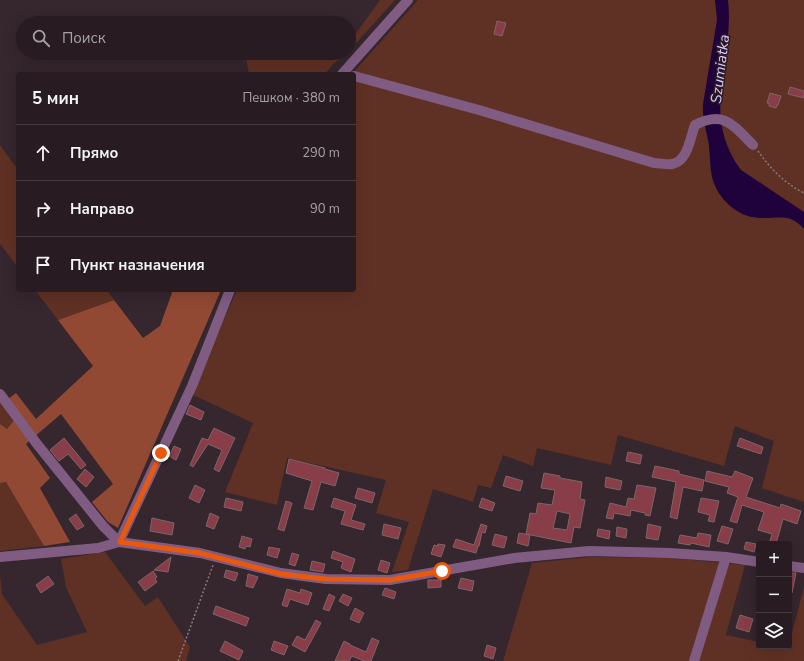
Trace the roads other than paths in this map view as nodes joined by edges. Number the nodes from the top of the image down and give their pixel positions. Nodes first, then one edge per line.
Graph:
1 (408, 0) edge
2 (346, 72) edge
3 (356, 77) edge
4 (753, 144) road end
5 (229, 292) edge
6 (0, 394) edge
7 (120, 542) junction
8 (0, 557) edge
9 (726, 557) junction
10 (756, 562) edge
11 (792, 566) edge
12 (804, 568) edge
13 (694, 661) edge

1 - 2 street
3 - 4 street
5 - 7 street
6 - 7 street
7 - 8 street
7 - 9 street
9 - 10 street
9 - 13 street
11 - 12 street

